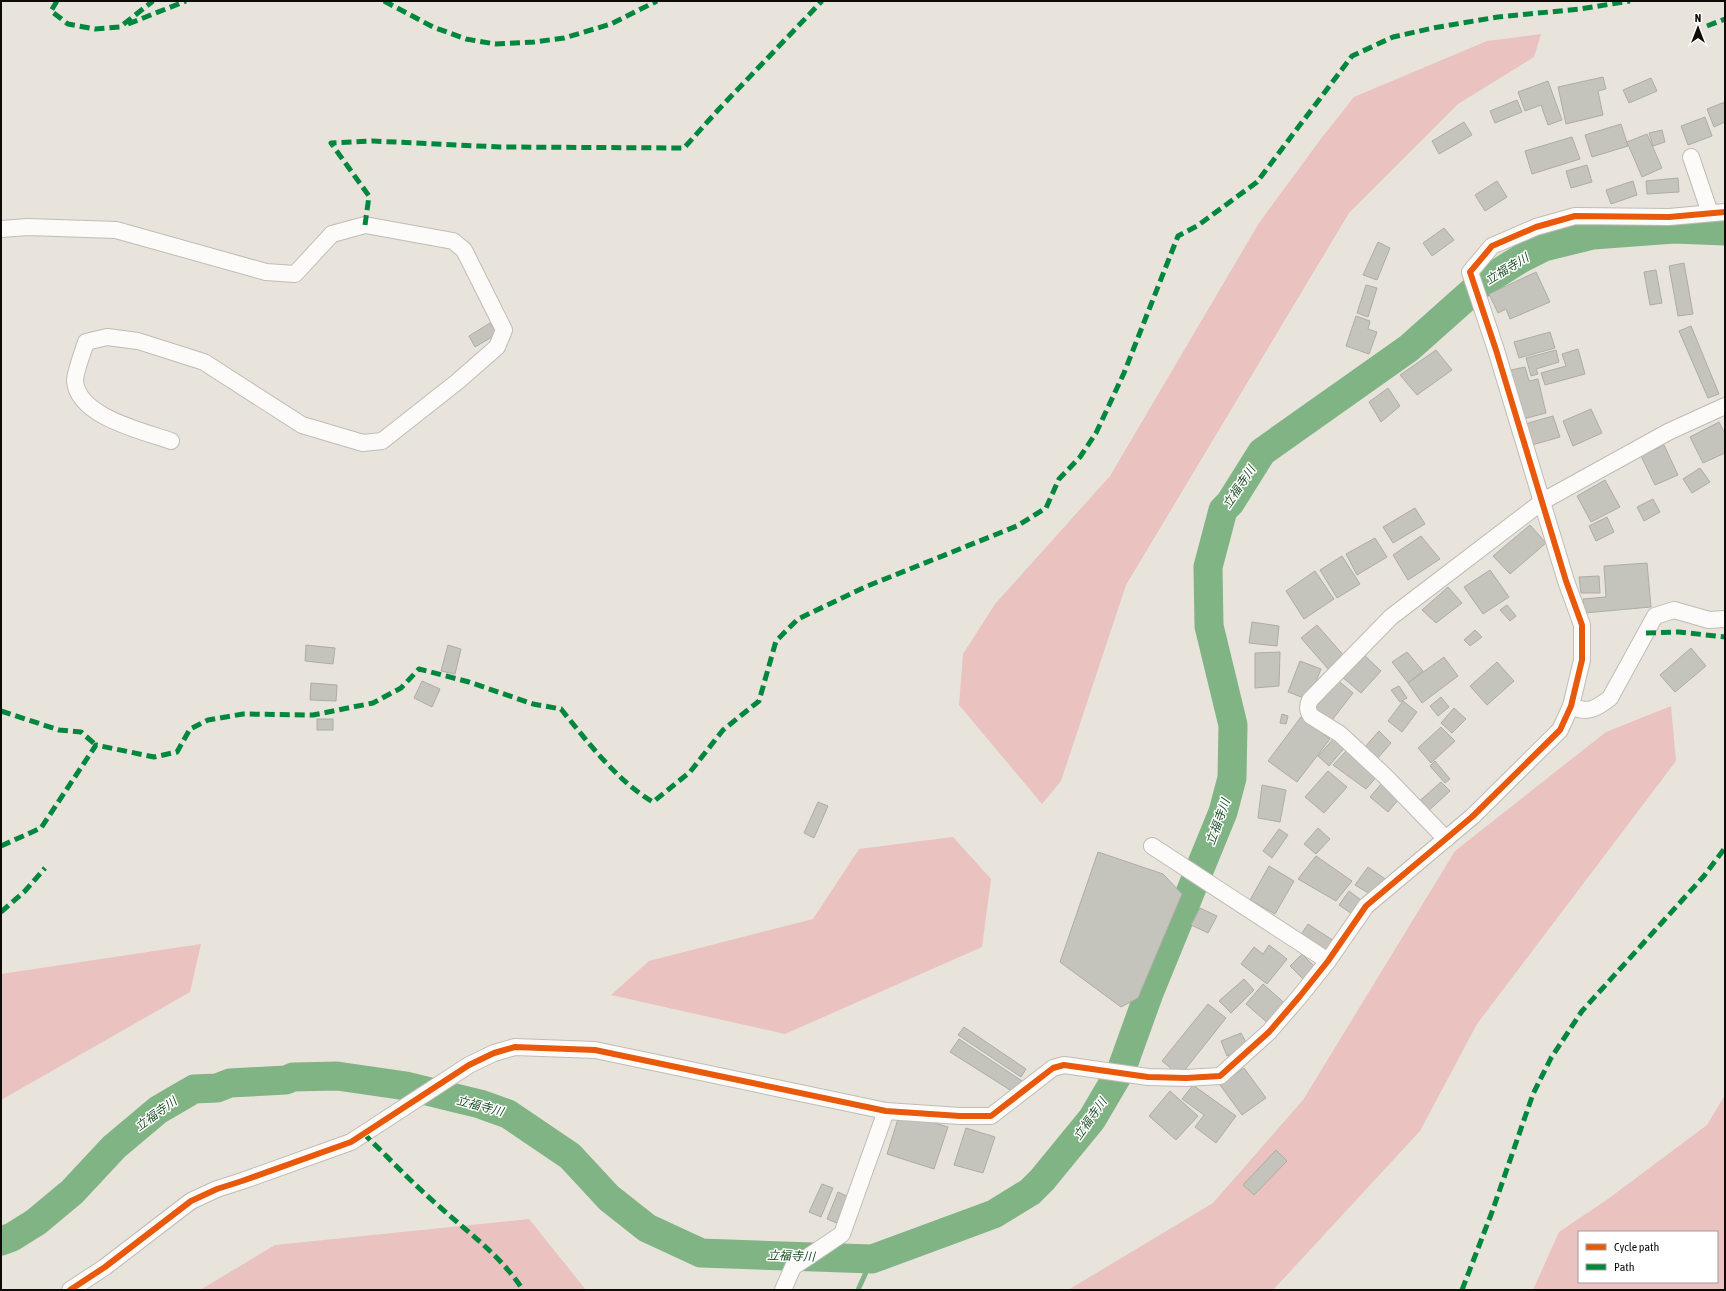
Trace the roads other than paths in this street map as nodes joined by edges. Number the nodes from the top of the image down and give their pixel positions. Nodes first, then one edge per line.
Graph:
1 (1691, 157) dead end
2 (1718, 212) edge
3 (1, 229) edge
4 (1725, 406) edge
5 (171, 441) dead end
6 (1543, 501) junction
7 (1725, 619) edge
8 (1571, 706) junction
9 (1446, 839) junction
10 (1152, 846) dead end
11 (1328, 961) junction
12 (886, 1111) junction
13 (70, 1290) edge
14 (783, 1290) edge

1 - 2 street
2 - 6 street
3 - 5 street
4 - 6 street
6 - 8 street
6 - 9 street
7 - 8 street
8 - 9 street
9 - 11 street
10 - 11 street
11 - 12 street
12 - 13 street
12 - 14 street

